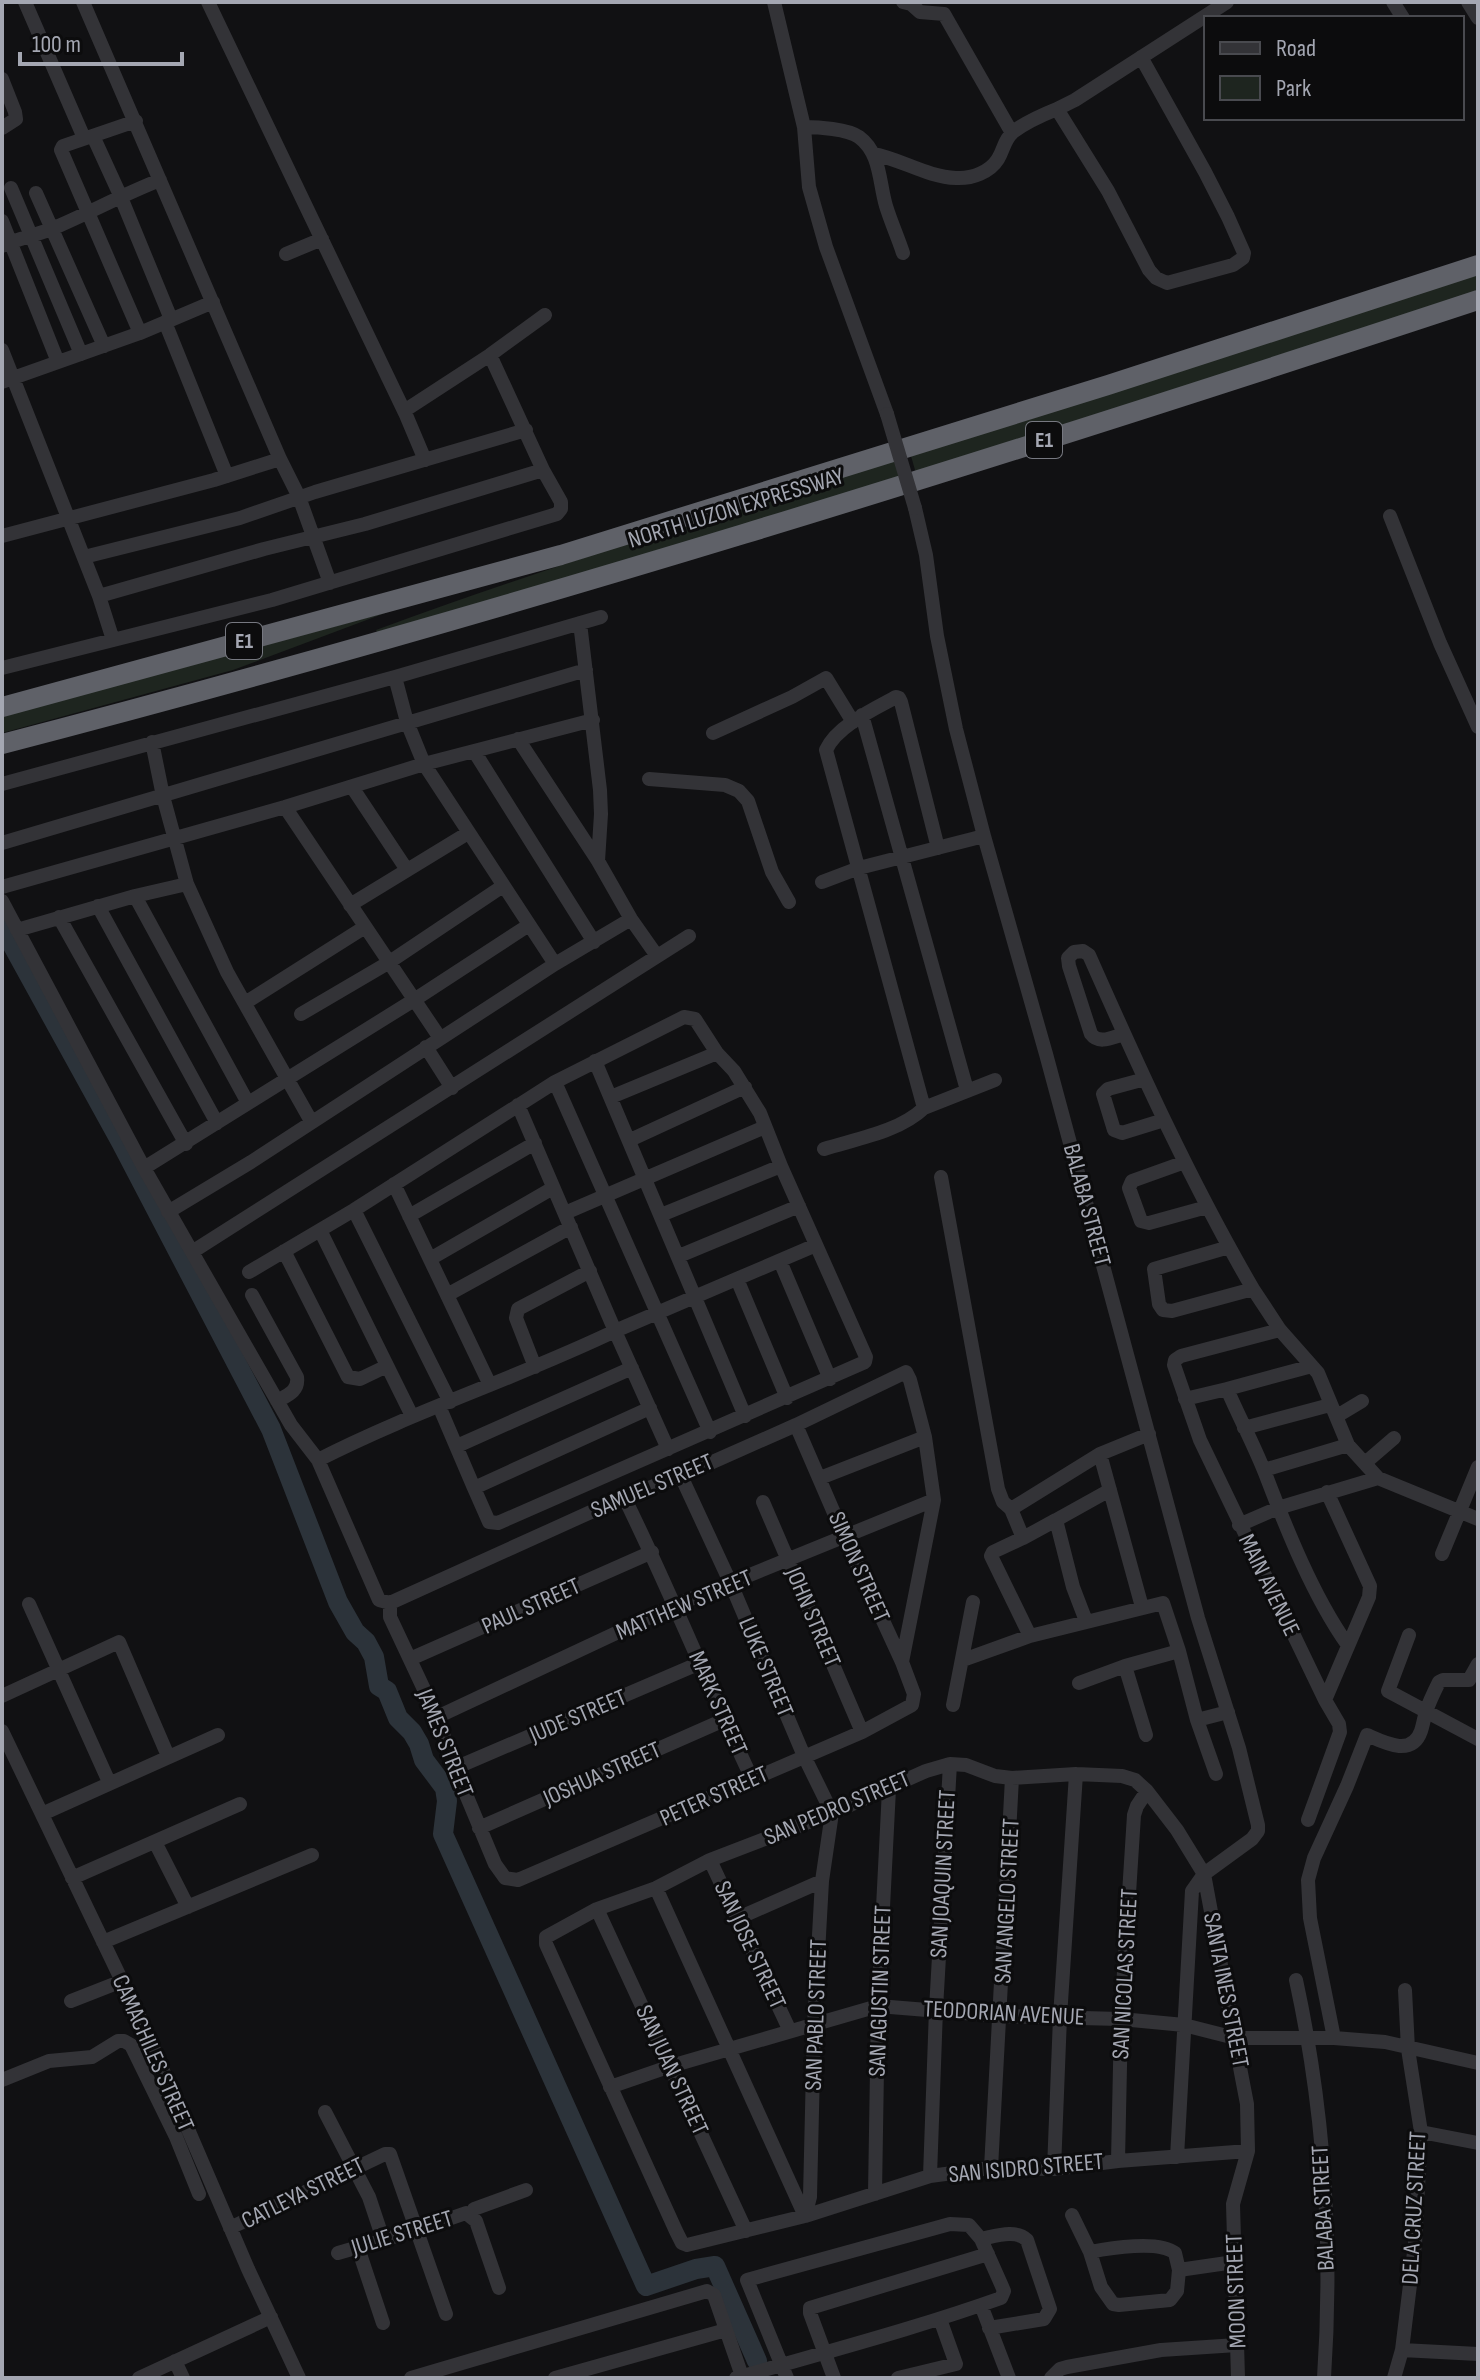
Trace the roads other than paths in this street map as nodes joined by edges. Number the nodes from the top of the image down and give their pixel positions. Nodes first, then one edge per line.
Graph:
1 (25, 2) edge
2 (83, 2) edge
3 (208, 2) edge
4 (774, 2) edge
5 (1227, 2) edge
6 (1468, 2) edge
7 (909, 3) edge
8 (1205, 16) edge
9 (1204, 17) edge
10 (1478, 18) edge
11 (1141, 57) junction
12 (2, 79) edge
13 (1057, 109) junction
14 (136, 121) junction
15 (804, 127) junction
16 (2, 128) edge
17 (1012, 133) junction
18 (89, 137) junction
19 (873, 154) junction
20 (160, 180) junction
21 (11, 188) dead end
22 (36, 193) dead end
23 (120, 195) junction
24 (89, 213) junction
25 (2, 221) edge
26 (52, 229) junction
27 (31, 237) junction
28 (322, 239) junction
29 (6, 244) edge
30 (903, 253) dead end
31 (286, 254) dead end
32 (1478, 265) edge
33 (1478, 300) edge
34 (213, 302) junction
35 (545, 315) dead end
36 (168, 321) junction
37 (140, 333) junction
38 (104, 346) junction
39 (2, 350) edge
40 (81, 354) junction
41 (490, 355) junction
42 (58, 362) junction
43 (7, 380) edge
44 (404, 411) junction
45 (526, 430) junction
46 (280, 459) junction
47 (425, 460) junction
48 (543, 470) junction
49 (227, 476) junction
50 (299, 497) junction
51 (1390, 516) dead end
52 (66, 518) junction
53 (2, 536) edge
54 (314, 538) junction
55 (84, 557) junction
56 (330, 583) junction
57 (99, 596) junction
58 (601, 617) dead end
59 (580, 623) junction
60 (113, 640) junction
61 (2, 668) edge
62 (586, 670) junction
63 (395, 677) junction
64 (46, 696) junction
65 (2, 699) edge
66 (2, 707) edge
67 (857, 719) junction
68 (593, 720) junction
69 (407, 722) junction
70 (1478, 727) edge
71 (713, 733) dead end
72 (518, 739) junction
73 (152, 742) junction
74 (2, 744) edge
75 (474, 751) junction
76 (424, 764) junction
77 (649, 779) dead end
78 (2, 784) edge
79 (352, 787) junction
80 (163, 796) junction
81 (285, 807) junction
82 (468, 833) junction
83 (984, 836) junction
84 (175, 839) junction
85 (2, 843) edge
86 (938, 848) junction
87 (902, 858) junction
88 (598, 861) junction
89 (859, 868) junction
90 (407, 870) junction
91 (822, 882) dead end
92 (187, 884) junction
93 (503, 886) junction
94 (2, 887) edge
95 (135, 896) junction
96 (2, 901) edge
97 (789, 902) dead end
98 (350, 905) junction
99 (98, 906) junction
100 (59, 917) junction
101 (631, 919) junction
102 (529, 925) junction
103 (365, 927) junction
104 (17, 930) junction
105 (689, 936) dead end
106 (594, 942) junction
107 (657, 956) junction
108 (388, 963) junction
109 (555, 964) junction
110 (414, 1000) junction
111 (245, 1003) junction
112 (301, 1014) dead end
113 (1124, 1034) junction
114 (440, 1038) junction
115 (426, 1047) junction
116 (717, 1053) junction
117 (595, 1061) junction
118 (1145, 1079) junction
119 (286, 1080) junction
120 (995, 1080) dead end
121 (555, 1082) junction
122 (745, 1087) junction
123 (452, 1088) junction
124 (967, 1090) junction
125 (611, 1097) junction
126 (248, 1103) junction
127 (518, 1105) junction
128 (924, 1108) junction
129 (1164, 1120) junction
130 (311, 1121) junction
131 (217, 1123) junction
132 (765, 1127) junction
133 (630, 1140) junction
134 (535, 1143) junction
135 (186, 1144) junction
136 (824, 1149) dead end
137 (1185, 1162) junction
138 (781, 1166) junction
139 (144, 1168) junction
140 (941, 1177) dead end
141 (646, 1178) junction
142 (394, 1184) junction
143 (553, 1188) junction
144 (607, 1196) junction
145 (799, 1206) junction
146 (1207, 1207) junction
147 (354, 1210) junction
148 (168, 1212) junction
149 (661, 1215) junction
150 (409, 1216) junction
151 (568, 1220) junction
152 (320, 1230) junction
153 (816, 1245) junction
154 (1229, 1247) junction
155 (284, 1251) junction
156 (192, 1252) junction
157 (679, 1256) junction
158 (430, 1259) junction
159 (780, 1261) junction
160 (590, 1271) junction
161 (249, 1272) dead end
162 (737, 1279) junction
163 (1253, 1289) junction
164 (252, 1295) dead end
165 (447, 1295) junction
166 (695, 1297) junction
167 (657, 1313) junction
168 (1280, 1330) junction
169 (615, 1331) junction
170 (387, 1366) junction
171 (1312, 1366) junction
172 (535, 1367) junction
173 (632, 1368) junction
174 (830, 1379) junction
175 (490, 1385) junction
176 (1227, 1389) junction
177 (787, 1398) junction
178 (1185, 1399) junction
179 (277, 1401) junction
180 (1362, 1401) dead end
181 (444, 1404) junction
182 (650, 1408) junction
183 (1334, 1411) junction
184 (412, 1416) junction
185 (745, 1416) junction
186 (796, 1425) junction
187 (1244, 1428) junction
188 (710, 1432) junction
189 (1149, 1434) junction
190 (925, 1437) junction
191 (1394, 1438) dead end
192 (1348, 1445) junction
193 (457, 1446) junction
194 (668, 1449) junction
195 (1100, 1454) junction
196 (318, 1460) junction
197 (1365, 1463) junction
198 (1478, 1467) edge
199 (1264, 1470) junction
200 (681, 1476) junction
201 (820, 1478) junction
202 (1378, 1478) junction
203 (474, 1488) junction
204 (1110, 1490) junction
205 (1327, 1492) junction
206 (624, 1497) junction
207 (934, 1500) junction
208 (763, 1502) dead end
209 (1278, 1508) junction
210 (1011, 1509) junction
211 (1460, 1511) junction
212 (1478, 1519) edge
213 (1056, 1520) junction
214 (1239, 1525) junction
215 (844, 1536) junction
216 (1023, 1538) junction
217 (652, 1552) junction
218 (1442, 1554) dead end
219 (788, 1560) junction
220 (731, 1584) junction
221 (393, 1601) junction
222 (973, 1602) dead end
223 (29, 1604) dead end
224 (676, 1605) junction
225 (1142, 1607) junction
226 (1086, 1621) junction
227 (1409, 1635) dead end
228 (1030, 1636) junction
229 (1347, 1644) junction
230 (1179, 1651) junction
231 (410, 1659) junction
232 (963, 1660) junction
233 (902, 1662) junction
234 (700, 1663) junction
235 (1478, 1664) edge
236 (1125, 1666) junction
237 (58, 1670) junction
238 (1079, 1683) dead end
239 (2, 1696) edge
240 (1325, 1700) junction
241 (953, 1705) dead end
242 (909, 1708) joint
243 (1228, 1712) junction
244 (1426, 1712) junction
245 (437, 1717) junction
246 (724, 1720) junction
247 (1197, 1720) junction
248 (2, 1731) edge
249 (862, 1732) junction
250 (218, 1735) dead end
251 (1146, 1735) dead end
252 (1478, 1739) edge
253 (168, 1756) junction
254 (804, 1756) junction
255 (950, 1764) junction
256 (455, 1768) junction
257 (1076, 1774) junction
258 (1216, 1774) dead end
259 (1012, 1778) junction
260 (752, 1779) junction
261 (109, 1782) junction
262 (889, 1789) junction
263 (1147, 1791) junction
264 (240, 1804) dead end
265 (832, 1813) junction
266 (42, 1814) junction
267 (1308, 1820) dead end
268 (479, 1828) junction
269 (155, 1842) junction
270 (312, 1855) dead end
271 (710, 1860) junction
272 (1204, 1874) junction
273 (72, 1878) junction
274 (518, 1880) joint
275 (822, 1881) junction
276 (656, 1888) junction
277 (188, 1907) junction
278 (597, 1909) junction
279 (736, 1919) junction
280 (103, 1942) junction
281 (1296, 1980) dead end
282 (122, 1981) junction
283 (1405, 1990) dead end
284 (71, 2001) dead end
285 (878, 2006) junction
286 (936, 2009) junction
287 (1001, 2016) junction
288 (1060, 2017) junction
289 (1121, 2019) junction
290 (814, 2025) junction
291 (1184, 2025) junction
292 (790, 2031) junction
293 (1235, 2038) junction
294 (1309, 2038) junction
295 (1334, 2038) junction
296 (1408, 2049) junction
297 (730, 2050) junction
298 (1478, 2063) edge
299 (671, 2066) junction
300 (2, 2080) edge
301 (610, 2087) junction
302 (325, 2112) dead end
303 (1421, 2132) junction
304 (1478, 2143) edge
305 (1248, 2151) junction
306 (1177, 2157) junction
307 (1118, 2161) junction
308 (991, 2168) junction
309 (1054, 2169) junction
310 (354, 2170) junction
311 (930, 2176) junction
312 (526, 2190) dead end
313 (199, 2194) dead end
314 (875, 2194) junction
315 (1233, 2204) joint
316 (469, 2214) junction
317 (1072, 2215) dead end
318 (805, 2216) junction
319 (230, 2228) junction
320 (417, 2230) junction
321 (746, 2231) junction
322 (383, 2239) junction
323 (981, 2239) junction
324 (358, 2248) junction
325 (1090, 2252) junction
326 (338, 2253) dead end
327 (988, 2254) junction
328 (1234, 2262) junction
329 (1179, 2270) junction
330 (499, 2288) dead end
331 (981, 2305) junction
332 (446, 2314) dead end
333 (271, 2317) junction
334 (940, 2319) junction
335 (383, 2323) dead end
336 (989, 2328) junction
337 (726, 2330) junction
338 (1237, 2345) junction
339 (1402, 2350) junction
340 (823, 2353) junction
341 (1478, 2354) edge
342 (175, 2361) junction
343 (785, 2372) edge
344 (739, 2377) edge
345 (139, 2378) edge
346 (183, 2378) edge
347 (299, 2378) edge
348 (411, 2378) edge
349 (555, 2378) edge
350 (834, 2378) edge
351 (898, 2378) edge
352 (1009, 2378) edge
353 (1051, 2378) edge
354 (1238, 2378) edge
355 (1324, 2378) edge
356 (1394, 2378) edge

1 - 18 street
2 - 14 street
3 - 28 street
4 - 15 street, BALABA STREET
5 - 8 street
6 - 10 street
7 - 17 street
9 - 11 street
11 - 13 street
11 - 13 street
12 - 16 street
13 - 17 street
14 - 18 street
14 - 20 street
15 - 19 street
15 - 83 street, BALABA STREET, bridge
17 - 19 street
18 - 23 street
18 - 24 street
19 - 30 street
20 - 23 street
20 - 34 street
21 - 27 street
22 - 26 street
23 - 24 street
23 - 36 street
24 - 26 street
24 - 37 street
25 - 29 street
26 - 27 street
26 - 38 street
27 - 29 street
27 - 40 street
28 - 31 street
28 - 44 street
29 - 42 street
32 - 64 highway, NORTH LUZON EXPRESSWAY / E1
33 - 74 highway, NORTH LUZON EXPRESSWAY / E1
34 - 36 street
34 - 46 street
35 - 41 street
36 - 37 street
36 - 49 street
37 - 38 street
38 - 40 street
39 - 43 street
40 - 42 street
41 - 44 street
41 - 45 street
42 - 43 street
43 - 52 street
44 - 47 street
45 - 47 street
45 - 48 street
46 - 49 street
46 - 50 street
47 - 50 street
48 - 54 street
48 - 56 street
49 - 52 street
50 - 54 street
50 - 55 street
51 - 70 street
52 - 53 street
52 - 55 street
54 - 56 street
54 - 57 street
55 - 57 street
56 - 60 street
57 - 60 street
58 - 59 street
59 - 62 street
59 - 63 street
60 - 61 street
62 - 68 street
62 - 69 street
63 - 69 street
63 - 73 street
64 - 65 highway, E1
64 - 66 highway, NORTH LUZON EXPRESSWAY / E1
67 - 71 street
67 - 86 street
67 - 87 street
67 - 89 street
68 - 72 street
68 - 88 street
69 - 76 street
69 - 80 street
72 - 75 street
72 - 88 street
73 - 78 street
73 - 80 street
75 - 76 street
75 - 106 street
76 - 79 street
76 - 82 street
77 - 97 street
79 - 81 street
79 - 90 street
80 - 84 street
80 - 85 street
81 - 84 street
81 - 98 street
82 - 90 street
82 - 93 street
83 - 86 street
83 - 189 street, BALABA STREET
84 - 92 street
84 - 94 street
86 - 87 street
87 - 89 street
87 - 124 street
88 - 101 street
89 - 91 street
89 - 128 street
90 - 98 street
92 - 95 street
92 - 111 street
93 - 102 street
93 - 108 street
95 - 99 street
95 - 126 street
96 - 104 street
98 - 103 street
99 - 100 street
99 - 131 street
100 - 104 street
100 - 135 street
101 - 106 street
101 - 107 street
102 - 109 street
102 - 110 street
103 - 108 street
103 - 111 street
104 - 139 street
105 - 107 street
106 - 109 street
107 - 123 street
108 - 110 street
108 - 112 street
109 - 114 street
110 - 114 street
110 - 119 street
111 - 119 street
113 - 113 street
113 - 118 street
114 - 115 street
115 - 123 street
115 - 130 street
116 - 117 street
116 - 122 street
116 - 125 street
117 - 121 street
117 - 125 street
118 - 129 street
118 - 129 street
119 - 126 street
119 - 130 street
120 - 124 street
121 - 127 street
121 - 144 street
122 - 132 street
122 - 133 street
123 - 156 street
124 - 128 street
125 - 133 street
126 - 131 street
127 - 134 street
127 - 142 street
128 - 136 street
129 - 137 street
130 - 148 street
131 - 135 street
132 - 138 street
132 - 141 street
133 - 141 street
134 - 143 street
134 - 150 street
135 - 139 street
137 - 146 street
137 - 146 street
138 - 145 street
138 - 149 street
139 - 148 street
140 - 210 street
141 - 144 street
141 - 149 street
142 - 147 street
142 - 150 street
143 - 151 street
143 - 158 street
144 - 151 street
144 - 167 street
145 - 153 street
145 - 157 street
146 - 154 street
147 - 152 street
147 - 181 street
148 - 156 street
149 - 157 street
150 - 158 street
151 - 160 street
151 - 165 street
152 - 155 street
152 - 170 street
153 - 159 street
153 - 174 street
154 - 163 street
154 - 163 street
155 - 161 street
155 - 170 street
156 - 179 street
157 - 166 street
158 - 165 street
159 - 162 street
159 - 174 street
160 - 169 street
160 - 172 street
162 - 166 street
162 - 177 street
163 - 168 street
164 - 179 street
165 - 175 street
166 - 167 street
166 - 185 street
167 - 169 street
167 - 188 street
168 - 171 street
168 - 178 street, MAIN AVENUE
169 - 172 street
169 - 173 street
170 - 184 street
171 - 176 street
171 - 183 street
172 - 175 street
173 - 182 street
173 - 193 street
174 - 177 street
175 - 181 street
176 - 178 street
176 - 187 street
177 - 185 street
178 - 214 street, MAIN AVENUE
179 - 196 street
180 - 183 street
181 - 184 street
181 - 193 street
182 - 194 street
182 - 203 street
183 - 187 street
183 - 192 street
184 - 196 street
185 - 188 street
186 - 190 street, SAMUEL STREET
186 - 200 street, SAMUEL STREET
186 - 201 street, SIMON STREET
187 - 199 street
188 - 194 street
189 - 195 street
189 - 243 street, BALABA STREET
190 - 201 street
190 - 207 street
191 - 197 street
192 - 197 street
192 - 199 street
193 - 203 street
194 - 203 street
195 - 204 street
195 - 210 street
196 - 221 street
197 - 202 street
198 - 211 street
199 - 209 street
200 - 206 street, SAMUEL STREET
200 - 220 street, LUKE STREET
201 - 215 street, SIMON STREET
202 - 205 street
202 - 211 street
204 - 213 street
204 - 225 street
205 - 209 street
205 - 229 street
206 - 217 street, MARK STREET
206 - 221 street, SAMUEL STREET
207 - 215 street, MATTHEW STREET
207 - 233 street
208 - 219 street, JOHN STREET
209 - 214 street
209 - 229 street
210 - 216 street
211 - 212 street
211 - 218 street
213 - 216 street
213 - 226 street
214 - 240 street, MAIN AVENUE
215 - 219 street, MATTHEW STREET
215 - 233 street, SIMON STREET
216 - 228 street
217 - 224 street, MARK STREET
217 - 231 street, PAUL STREET
219 - 220 street, MATTHEW STREET
219 - 249 street, JOHN STREET
220 - 224 street, MATTHEW STREET
220 - 254 street, LUKE STREET
221 - 231 street, JAMES STREET
222 - 232 street
223 - 237 street
224 - 234 street, MARK STREET
224 - 245 street, MATTHEW STREET
225 - 226 street
225 - 230 street
226 - 228 street
227 - 244 street
228 - 232 street
229 - 240 street
230 - 236 street
230 - 247 street
231 - 245 street, JAMES STREET
232 - 241 street
233 - 242 street, SIMON STREET
234 - 246 street, MARK STREET
234 - 256 street, JUDE STREET
235 - 244 street
236 - 238 street
236 - 251 street
237 - 239 street
237 - 253 street
237 - 261 street
240 - 267 street, MAIN AVENUE
242 - 249 street, PETER STREET
243 - 247 street
243 - 272 street, BALABA STREET
244 - 252 street
244 - 295 street
245 - 256 street, JAMES STREET
246 - 260 street, MARK STREET
246 - 268 street, JOSHUA STREET
247 - 258 street
248 - 266 street, CAMACHILES STREET
249 - 254 street, PETER STREET
250 - 253 street
253 - 261 street
254 - 260 street, PETER STREET
254 - 265 street, LUKE STREET
255 - 259 street
255 - 262 street, SAN PEDRO STREET
255 - 286 street, SAN JOAQUIN STREET
256 - 268 street, JAMES STREET
257 - 259 street
257 - 263 street
257 - 288 street
259 - 287 street, SAN ANGELO STREET
260 - 274 street, PETER STREET
261 - 266 street
262 - 265 street, SAN PEDRO STREET
262 - 285 street, SAN AGUSTIN STREET
263 - 272 street, SANTA INES STREET
263 - 289 street, SAN NICOLAS STREET
264 - 269 street
265 - 271 street, SAN PEDRO STREET
265 - 275 street, SAN PABLO STREET
266 - 273 street, CAMACHILES STREET
268 - 274 street, JAMES STREET
269 - 273 street
269 - 277 street
270 - 277 street
271 - 276 street, SAN PEDRO STREET
271 - 279 street, SAN JOSE STREET
272 - 291 street
272 - 293 street, SANTA INES STREET
273 - 280 street, CAMACHILES STREET
275 - 279 street
275 - 290 street, SAN PABLO STREET
276 - 278 street, SAN PEDRO STREET
276 - 297 street
277 - 280 street
278 - 299 street, SAN JUAN STREET
278 - 301 street, SAN PEDRO STREET
279 - 292 street, SAN JOSE STREET
280 - 282 street, CAMACHILES STREET
281 - 294 street, BALABA STREET
282 - 284 street
282 - 319 street, CAMACHILES STREET
283 - 296 street, DELA CRUZ STREET
285 - 286 street, TEODORIAN AVENUE
285 - 290 street, TEODORIAN AVENUE
285 - 314 street, SAN AGUSTIN STREET
286 - 287 street, TEODORIAN AVENUE
286 - 311 street, SAN JOAQUIN STREET
287 - 288 street, TEODORIAN AVENUE
287 - 308 street, SAN ANGELO STREET
288 - 289 street, TEODORIAN AVENUE
288 - 309 street
289 - 291 street, TEODORIAN AVENUE
289 - 307 street, SAN NICOLAS STREET
290 - 292 street, TEODORIAN AVENUE
290 - 318 street, SAN PABLO STREET
291 - 293 street, TEODORIAN AVENUE
291 - 306 street
292 - 297 street, TEODORIAN AVENUE
293 - 294 street, TEODORIAN AVENUE
293 - 305 street, SANTA INES STREET
294 - 295 street, TEODORIAN AVENUE
294 - 355 street, BALABA STREET
295 - 296 street, TEODORIAN AVENUE
296 - 298 street, TEODORIAN AVENUE
296 - 303 street, DELA CRUZ STREET
297 - 299 street, TEODORIAN AVENUE
297 - 318 street
299 - 301 street, TEODORIAN AVENUE
299 - 321 street, SAN JUAN STREET
300 - 313 street
301 - 321 street, SAN ISIDRO STREET
302 - 310 street
303 - 304 street
303 - 339 street, DELA CRUZ STREET
305 - 306 street, SAN ISIDRO STREET
305 - 315 street, SANTA INES STREET
306 - 307 street, SAN ISIDRO STREET
307 - 309 street, SAN ISIDRO STREET
308 - 309 street, SAN ISIDRO STREET
308 - 311 street, SAN ISIDRO STREET
310 - 319 street, CATLEYA STREET
310 - 320 street, CATLEYA STREET
310 - 322 street
311 - 314 street, SAN ISIDRO STREET
312 - 316 street, JULIE STREET
314 - 318 street, SAN ISIDRO STREET
315 - 328 street, MOON STREET
316 - 320 street, JULIE STREET
316 - 330 street
317 - 325 street
318 - 321 street, SAN ISIDRO STREET
319 - 333 street, CAMACHILES STREET
320 - 322 street, JULIE STREET
320 - 332 street
322 - 324 street, JULIE STREET
323 - 327 street
323 - 336 street
323 - 343 street
324 - 326 street, JULIE STREET
324 - 335 street
325 - 329 street
325 - 329 street
327 - 331 street
327 - 340 street
328 - 329 street
328 - 338 street, MOON STREET
331 - 334 street
331 - 336 street
333 - 342 street
333 - 347 street, CAMACHILES STREET
334 - 340 street
334 - 351 street
336 - 352 street
337 - 344 street
337 - 348 street
337 - 349 street
338 - 353 street
338 - 354 street, MOON STREET
339 - 341 street
339 - 356 street, DELA CRUZ STREET
340 - 343 street
340 - 350 street
342 - 345 street
342 - 346 street
343 - 344 street

